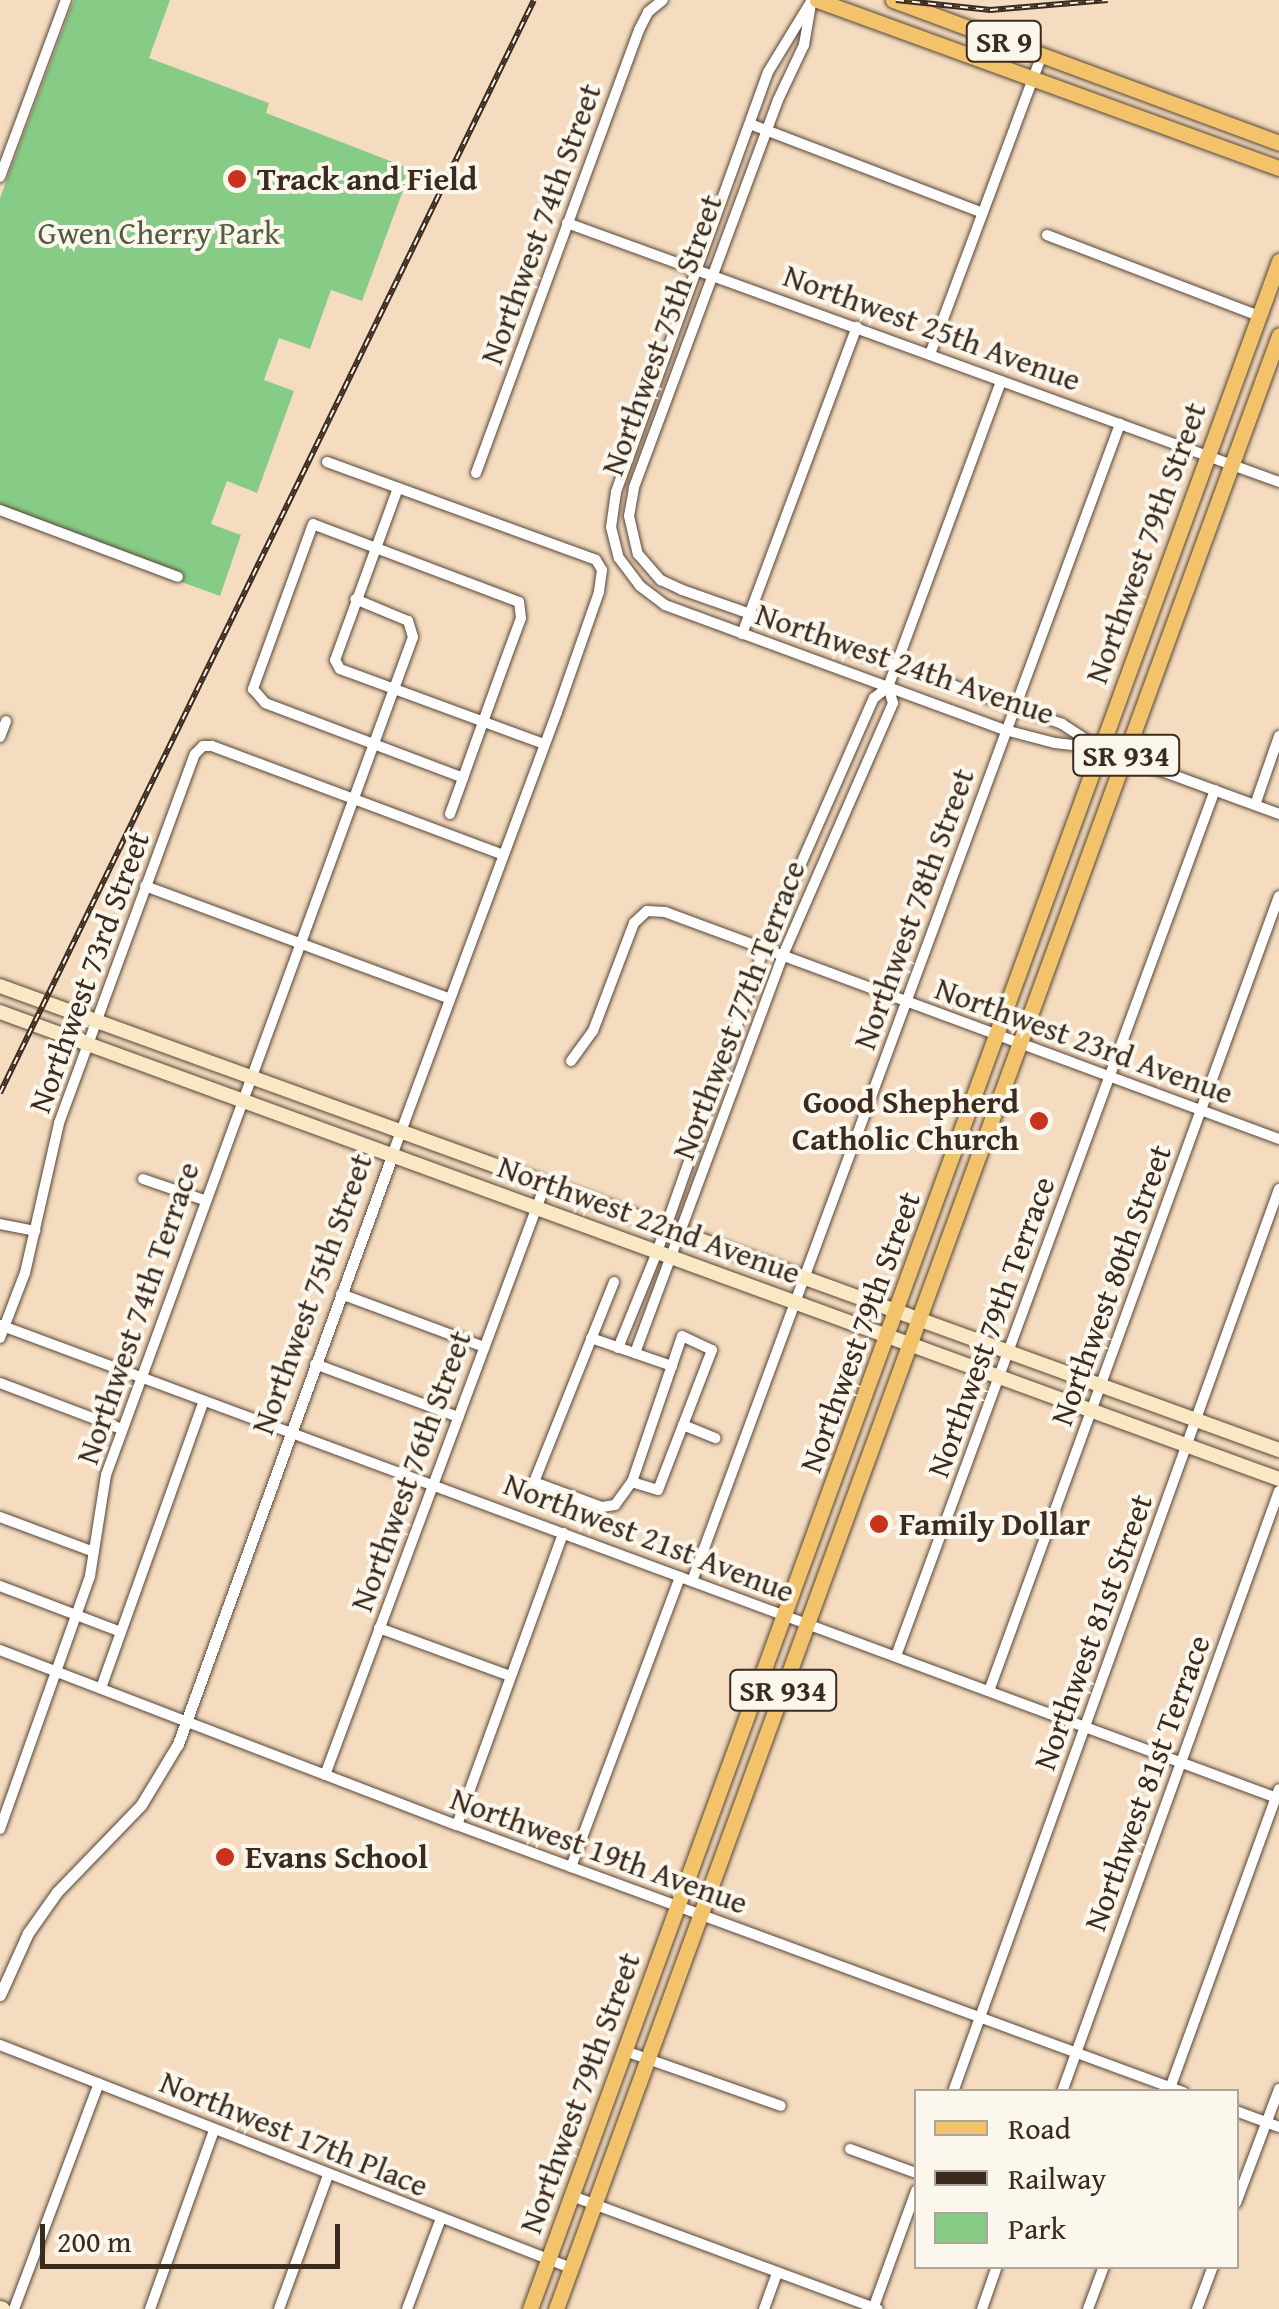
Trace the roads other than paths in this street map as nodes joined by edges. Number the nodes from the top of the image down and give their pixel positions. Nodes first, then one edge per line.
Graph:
1 (66, 0) edge
2 (663, 0) edge
3 (813, 0) edge
4 (893, 0) edge
5 (998, 38) junction
6 (1042, 55) junction
7 (989, 61) junction
8 (1033, 78) junction
9 (1190, 110) junction
10 (750, 124) junction
11 (767, 130) junction
12 (1182, 132) junction
13 (1279, 143) edge
14 (1279, 168) edge
15 (0, 178) edge
16 (724, 193) junction
17 (741, 199) junction
18 (983, 213) junction
19 (567, 222) junction
20 (1046, 235) dead end
21 (1279, 261) edge
22 (697, 269) junction
23 (713, 275) junction
24 (1259, 316) junction
25 (857, 328) junction
26 (1279, 335) edge
27 (667, 352) junction
28 (930, 354) junction
29 (683, 358) junction
30 (1001, 381) junction
31 (1120, 424) junction
32 (640, 426) junction
33 (655, 432) junction
34 (1208, 457) junction
35 (327, 462) dead end
36 (1231, 466) junction
37 (476, 473) dead end
38 (1279, 482) edge
39 (398, 488) junction
40 (0, 510) edge
41 (611, 527) joint
42 (375, 548) junction
43 (178, 577) dead end
44 (355, 600) junction
45 (1153, 603) junction
46 (1178, 612) junction
47 (749, 614) junction
48 (742, 634) junction
49 (895, 668) junction
50 (888, 687) junction
51 (393, 688) junction
52 (1012, 710) junction
53 (6, 722) dead end
54 (483, 722) junction
55 (1005, 730) junction
56 (1279, 736) edge
57 (0, 737) edge
58 (372, 744) junction
59 (544, 744) junction
60 (1099, 748) junction
61 (1125, 758) junction
62 (463, 778) junction
63 (1215, 790) junction
64 (350, 800) junction
65 (1255, 805) junction
66 (824, 812) junction
67 (450, 814) dead end
68 (1279, 814) edge
69 (842, 820) junction
70 (503, 855) junction
71 (145, 886) junction
72 (1047, 894) junction
73 (1279, 896) edge
74 (786, 898) junction
75 (1072, 902) junction
76 (804, 906) junction
77 (298, 943) junction
78 (764, 948) junction
79 (783, 956) junction
80 (0, 986) edge
81 (448, 998) junction
82 (907, 1003) junction
83 (0, 1012) edge
84 (96, 1022) junction
85 (996, 1037) junction
86 (88, 1044) junction
87 (1019, 1045) junction
88 (571, 1062) dead end
89 (248, 1077) junction
90 (1110, 1079) junction
91 (240, 1100) junction
92 (1202, 1111) junction
93 (965, 1123) junction
94 (400, 1133) junction
95 (1279, 1139) edge
96 (392, 1156) junction
97 (143, 1179) dead end
98 (545, 1186) junction
99 (1279, 1189) edge
100 (964, 1195) junction
101 (204, 1200) junction
102 (538, 1209) junction
103 (0, 1224) edge
104 (36, 1231) junction
105 (671, 1232) junction
106 (657, 1252) junction
107 (672, 1258) junction
108 (805, 1280) junction
109 (614, 1282) dead end
110 (341, 1294) junction
111 (798, 1304) junction
112 (895, 1314) junction
113 (918, 1322) junction
114 (1, 1330) edge
115 (887, 1336) junction
116 (592, 1338) junction
117 (910, 1344) junction
118 (484, 1347) junction
119 (618, 1348) junction
120 (1007, 1353) junction
121 (636, 1354) junction
122 (315, 1364) junction
123 (672, 1366) junction
124 (999, 1376) junction
125 (140, 1378) junction
126 (0, 1384) edge
127 (1100, 1386) junction
128 (204, 1401) junction
129 (1091, 1410) junction
130 (458, 1417) junction
131 (1196, 1420) junction
132 (683, 1425) junction
133 (122, 1429) junction
134 (290, 1432) junction
135 (716, 1438) dead end
136 (1186, 1445) junction
137 (1279, 1450) edge
138 (842, 1462) junction
139 (863, 1468) junction
140 (1279, 1479) edge
141 (632, 1482) junction
142 (433, 1484) junction
143 (1279, 1491) edge
144 (0, 1517) edge
145 (563, 1533) junction
146 (94, 1552) junction
147 (686, 1579) junction
148 (0, 1586) edge
149 (77, 1616) junction
150 (785, 1616) junction
151 (807, 1624) junction
152 (379, 1628) junction
153 (121, 1632) junction
154 (0, 1650) edge
155 (896, 1656) junction
156 (58, 1671) junction
157 (510, 1676) junction
158 (101, 1688) junction
159 (989, 1691) junction
160 (187, 1722) junction
161 (1087, 1725) junction
162 (1180, 1762) junction
163 (325, 1775) junction
164 (726, 1776) junction
165 (750, 1785) junction
166 (1278, 1795) edge
167 (456, 1825) junction
168 (0, 1830) edge
169 (571, 1867) junction
170 (678, 1907) junction
171 (701, 1916) junction
172 (4, 1970) edge
173 (0, 1995) edge
174 (980, 2019) junction
175 (0, 2044) edge
176 (624, 2051) junction
177 (1076, 2053) junction
178 (648, 2060) junction
179 (99, 2083) junction
180 (1279, 2088) edge
181 (954, 2089) edge
182 (1063, 2089) edge
183 (1170, 2089) edge
184 (781, 2106) dead end
185 (1239, 2113) edge
186 (1266, 2123) junction
187 (1279, 2127) edge
188 (214, 2130) junction
189 (850, 2149) dead end
190 (914, 2172) edge
191 (328, 2175) junction
192 (1239, 2195) edge
193 (572, 2196) junction
194 (914, 2198) edge
195 (595, 2205) junction
196 (440, 2218) junction
197 (548, 2260) junction
198 (571, 2268) junction
199 (996, 2269) edge
200 (1103, 2269) edge
201 (1212, 2269) edge
202 (777, 2273) junction
203 (875, 2308) edge
204 (14, 2309) edge
205 (150, 2309) edge
206 (279, 2309) edge
207 (407, 2309) edge
208 (530, 2309) edge
209 (556, 2309) edge
210 (764, 2309) edge
211 (982, 2309) edge
212 (1088, 2309) edge
213 (1197, 2309) edge

1 - 15 street
2 - 19 street, Northwest 74th Street
3 - 7 main road, SR 9
3 - 10 street, Northwest 75th Street
3 - 11 street, Northwest 75th Street
4 - 5 main road, SR 9
5 - 6 main road, SR 9
5 - 7 main road
6 - 8 street
6 - 9 main road, SR 9
7 - 8 main road, SR 9
8 - 12 main road, SR 9
8 - 18 street
9 - 12 main road
9 - 13 main road, SR 9
10 - 11 street
10 - 16 street, Northwest 75th Street
11 - 17 street, Northwest 75th Street
11 - 18 street
12 - 14 main road, SR 9
16 - 17 street
16 - 22 street, Northwest 75th Street
17 - 23 street, Northwest 75th Street
18 - 28 street
19 - 22 street, Northwest 25th Avenue
19 - 37 street, Northwest 74th Street
20 - 24 street
21 - 24 main road, Northwest 79th Street / SR 934
22 - 23 street, Northwest 25th Avenue
22 - 27 street, Northwest 75th Street
23 - 25 street, Northwest 25th Avenue
23 - 29 street, Northwest 75th Street
24 - 34 main road, Northwest 79th Street / SR 934
25 - 28 street, Northwest 25th Avenue
25 - 47 street
26 - 36 main road, Northwest 79th Street / SR 934
27 - 29 street
27 - 32 street, Northwest 75th Street
28 - 30 street, Northwest 25th Avenue
29 - 33 street, Northwest 75th Street
30 - 31 street, Northwest 25th Avenue
30 - 49 street, Northwest 77th Terrace
31 - 34 street, Northwest 25th Avenue
31 - 52 street, Northwest 78th Street
32 - 33 street
32 - 41 street, Northwest 75th Street
33 - 47 street, Northwest 75th Street
34 - 36 street, Northwest 25th Avenue
34 - 45 main road, Northwest 79th Street / SR 934
35 - 39 street
36 - 38 street, Northwest 25th Avenue
36 - 46 main road, Northwest 79th Street / SR 934
39 - 42 street
39 - 59 street, Northwest 75th Street
40 - 43 street
41 - 48 street, Northwest 24th Avenue
42 - 44 street
42 - 54 street
42 - 58 street
44 - 51 street
44 - 51 street
45 - 46 main road
45 - 60 main road, Northwest 79th Street / SR 934
46 - 61 main road, Northwest 79th Street / SR 934
47 - 48 street
47 - 49 street, Northwest 75th Street
48 - 50 street, Northwest 24th Avenue
49 - 50 street, Northwest 77th Terrace
49 - 52 street, Northwest 75th Street
50 - 55 street, Northwest 24th Avenue
50 - 66 street, Northwest 77th Terrace
50 - 69 street, Northwest 77th Terrace
51 - 54 street
51 - 58 street
52 - 55 street, Northwest 78th Street
52 - 60 street, Northwest 75th Street
53 - 57 street
54 - 59 street
54 - 62 street
55 - 60 street, Northwest 24th Avenue
55 - 82 street, Northwest 78th Street
56 - 65 street
58 - 62 street
58 - 64 street
59 - 70 street, Northwest 75th Street
60 - 61 street, Northwest 24th Avenue
60 - 72 main road, Northwest 79th Street / SR 934
61 - 63 street, Northwest 24th Avenue
61 - 75 main road, Northwest 79th Street / SR 934
62 - 67 street
63 - 65 street, Northwest 24th Avenue
63 - 90 street, Northwest 79th Terrace
64 - 70 street
64 - 71 street, Northwest 73rd Street
64 - 77 street
65 - 68 street, Northwest 24th Avenue
66 - 69 street
66 - 74 street, Northwest 77th Terrace
69 - 76 street, Northwest 77th Terrace
70 - 81 street, Northwest 75th Street
71 - 77 street
71 - 84 street, Northwest 73rd Street
72 - 75 main road
72 - 85 main road, Northwest 79th Street / SR 934
73 - 92 street, Northwest 80th Street
74 - 76 street
74 - 78 street, Northwest 77th Terrace
75 - 87 main road, Northwest 79th Street / SR 934
76 - 79 street, Northwest 77th Terrace
77 - 81 street
77 - 89 street
78 - 79 street, Northwest 23rd Avenue
78 - 88 street, Northwest 23rd Avenue
78 - 105 street, Northwest 77th Terrace
79 - 82 street, Northwest 23rd Avenue
79 - 105 street, Northwest 77th Terrace
80 - 84 main road, Northwest 22nd Avenue
81 - 94 street, Northwest 75th Street
82 - 85 street, Northwest 23rd Avenue
82 - 108 street, Northwest 78th Street
83 - 86 main road, Northwest 22nd Avenue
84 - 86 street, Northwest 73rd Street
84 - 89 main road, Northwest 22nd Avenue
85 - 87 street, Northwest 23rd Avenue
85 - 93 main road, Northwest 79th Street / SR 934
86 - 91 main road, Northwest 22nd Avenue
86 - 104 street, Northwest 73rd Street
87 - 90 street, Northwest 23rd Avenue
87 - 100 main road, Northwest 79th Street / SR 934
89 - 91 street
89 - 94 main road, Northwest 22nd Avenue
90 - 92 street, Northwest 23rd Avenue
90 - 120 street, Northwest 79th Terrace
91 - 96 main road, Northwest 22nd Avenue
91 - 101 street, Northwest 74th Terrace
92 - 95 street, Northwest 23rd Avenue
92 - 127 street, Northwest 80th Street
93 - 100 main road
93 - 112 main road, Northwest 79th Street / SR 934
94 - 96 street, Northwest 75th Street
94 - 98 main road, Northwest 22nd Avenue
96 - 102 main road, Northwest 22nd Avenue
96 - 110 street, Northwest 75th Street
97 - 101 street
98 - 102 street, Northwest 76th Street
98 - 105 main road, Northwest 22nd Avenue
99 - 131 street, Northwest 81st Street
100 - 113 main road, Northwest 79th Street / SR 934
101 - 125 street, Northwest 74th Terrace
102 - 106 main road, Northwest 22nd Avenue
102 - 118 street, Northwest 76th Street
103 - 104 street
104 - 114 street, Northwest 73rd Street
105 - 106 street, Northwest 77th Terrace
105 - 107 street, Northwest 77th Terrace
105 - 108 main road, Northwest 22nd Avenue
106 - 107 main road, Northwest 22nd Avenue
106 - 119 street, Northwest 77th Terrace
107 - 111 main road, Northwest 22nd Avenue
107 - 121 street, Northwest 77th Terrace
108 - 111 street, Northwest 78th Street
108 - 112 main road, Northwest 22nd Avenue
109 - 116 street
110 - 118 street
110 - 122 street, Northwest 75th Street
111 - 115 main road, Northwest 22nd Avenue
111 - 147 street, Northwest 78th Street
112 - 113 main road, Northwest 22nd Avenue
112 - 115 main road, Northwest 79th Street / SR 934
113 - 117 main road, Northwest 79th Street / SR 934
113 - 120 main road, Northwest 22nd Avenue
114 - 125 street, Northwest 21st Avenue
115 - 117 main road, Northwest 22nd Avenue
115 - 138 main road, Northwest 79th Street / SR 934
116 - 119 street
116 - 141 street
117 - 124 main road, Northwest 22nd Avenue
117 - 139 main road, Northwest 79th Street / SR 934
118 - 130 street, Northwest 76th Street
119 - 121 street
120 - 124 street, Northwest 79th Terrace
120 - 127 main road, Northwest 22nd Avenue
121 - 123 street
122 - 130 street
122 - 134 street, Northwest 75th Street
123 - 132 street
123 - 141 street
124 - 129 main road, Northwest 22nd Avenue
124 - 155 street, Northwest 79th Terrace
125 - 128 street, Northwest 21st Avenue
125 - 133 street, Northwest 74th Terrace
126 - 133 street
127 - 129 street, Northwest 80th Street
127 - 131 main road, Northwest 22nd Avenue
128 - 134 street, Northwest 21st Avenue
128 - 153 street
129 - 136 main road, Northwest 22nd Avenue
129 - 159 street, Northwest 80th Street
130 - 142 street, Northwest 76th Street
131 - 136 street, Northwest 81st Street
131 - 137 main road, Northwest 22nd Avenue
132 - 135 street
132 - 141 street
133 - 146 street, Northwest 74th Terrace
134 - 142 street, Northwest 21st Avenue
134 - 160 street, Northwest 75th Street
136 - 140 main road, Northwest 22nd Avenue
136 - 161 street, Northwest 81st Street
138 - 139 main road
138 - 150 main road, Northwest 79th Street / SR 934
139 - 151 main road, Northwest 79th Street / SR 934
142 - 145 street, Northwest 21st Avenue
142 - 152 street, Northwest 76th Street
143 - 162 street, Northwest 81st Terrace
144 - 146 street
145 - 147 street, Northwest 21st Avenue
145 - 157 street
146 - 149 street, Northwest 74th Terrace
147 - 150 street, Northwest 21st Avenue
147 - 169 street, Northwest 78th Street
148 - 149 street
149 - 153 street
149 - 156 street, Northwest 74th Terrace
150 - 151 street, Northwest 21st Avenue
150 - 164 main road, Northwest 79th Street / SR 934
151 - 155 street, Northwest 21st Avenue
151 - 165 main road, Northwest 79th Street / SR 934
152 - 157 street
152 - 163 street, Northwest 76th Street
153 - 158 street
154 - 156 street, Northwest 19th Avenue
155 - 159 street, Northwest 21st Avenue
156 - 158 street, Northwest 19th Avenue
156 - 168 street, Northwest 74th Terrace
157 - 167 street
158 - 160 street, Northwest 19th Avenue
159 - 161 street, Northwest 21st Avenue
160 - 163 street, Northwest 19th Avenue
160 - 172 street, Northwest 75th Street
161 - 162 street, Northwest 21st Avenue
161 - 174 street, Northwest 81st Street
162 - 166 street, Northwest 21st Avenue
162 - 177 street, Northwest 81st Terrace
163 - 167 street, Northwest 19th Avenue
164 - 165 main road
164 - 170 main road, Northwest 79th Street / SR 934
165 - 171 main road, Northwest 79th Street / SR 934
166 - 183 street
167 - 169 street, Northwest 19th Avenue
169 - 170 street, Northwest 19th Avenue
170 - 171 street, Northwest 19th Avenue
170 - 176 main road, Northwest 79th Street / SR 934
171 - 174 street, Northwest 19th Avenue
171 - 178 main road, Northwest 79th Street / SR 934
172 - 173 street, Northwest 75th Street
174 - 177 street, Northwest 19th Avenue
174 - 181 street, Northwest 81st Street
175 - 179 street, Northwest 17th Place
176 - 178 street
176 - 193 main road, Northwest 79th Street / SR 934
177 - 182 street, Northwest 81st Terrace
177 - 183 street, Northwest 19th Avenue
178 - 184 street
178 - 195 main road, Northwest 79th Street / SR 934
179 - 188 street, Northwest 17th Place
179 - 204 street
180 - 186 street
185 - 186 street
186 - 187 street
186 - 192 street
188 - 191 street, Northwest 17th Place
188 - 205 street
189 - 190 street
191 - 196 street, Northwest 17th Place
191 - 206 street
193 - 195 street
193 - 197 main road, Northwest 79th Street / SR 934
194 - 203 street
195 - 198 main road, Northwest 79th Street / SR 934
195 - 202 street
196 - 197 street, Northwest 17th Place
196 - 207 street
197 - 198 street, Northwest 17th Place
197 - 208 main road, Northwest 79th Street / SR 934
198 - 209 main road, Northwest 79th Street / SR 934
199 - 211 street
200 - 212 street
201 - 213 street
202 - 203 street
202 - 210 street

